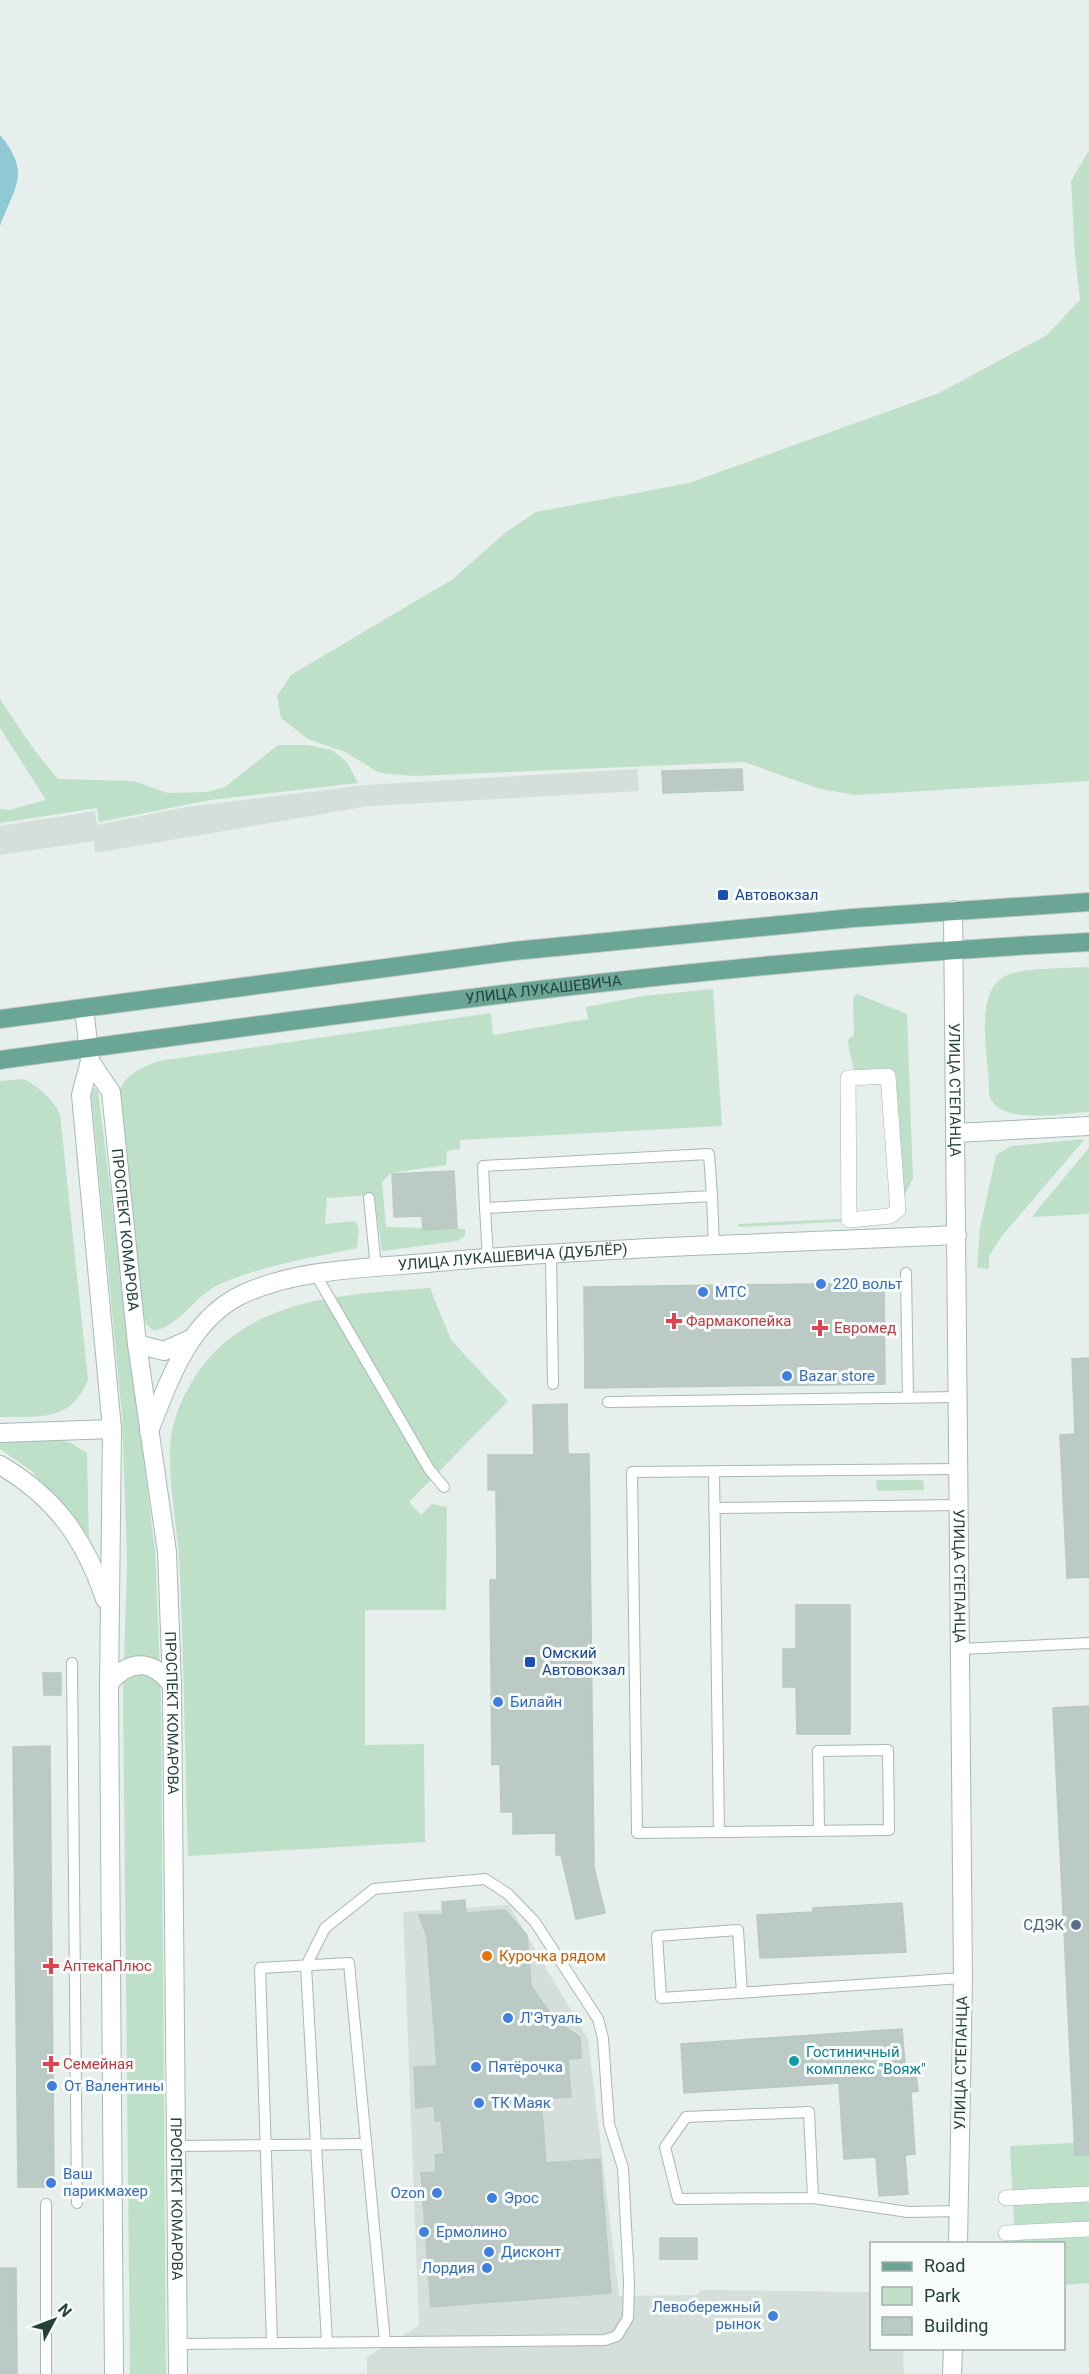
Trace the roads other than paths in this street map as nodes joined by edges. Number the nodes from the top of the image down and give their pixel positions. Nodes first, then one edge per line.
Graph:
1 (1089, 902) edge
2 (953, 910) junction
3 (1089, 942) edge
4 (954, 948) junction
5 (84, 1008) junction
6 (0, 1019) edge
7 (89, 1054) junction
8 (0, 1060) edge
9 (888, 1076) joint
10 (1089, 1126) edge
11 (956, 1133) junction
12 (711, 1196) junction
13 (369, 1197) dead end
14 (485, 1208) junction
15 (957, 1235) junction
16 (714, 1246) junction
17 (551, 1254) junction
18 (488, 1258) junction
19 (376, 1268) junction
20 (906, 1273) dead end
21 (316, 1275) junction
22 (193, 1338) junction
23 (137, 1344) junction
24 (553, 1383) dead end
25 (959, 1397) junction
26 (908, 1398) junction
27 (608, 1402) dead end
28 (112, 1429) junction
29 (149, 1431) junction
30 (0, 1433) edge
31 (0, 1465) edge
32 (959, 1469) junction
33 (714, 1472) junction
34 (444, 1487) dead end
35 (960, 1505) junction
36 (714, 1508) junction
37 (110, 1613) junction
38 (1089, 1643) edge
39 (962, 1649) junction
40 (72, 1663) dead end
41 (109, 1683) junction
42 (172, 1685) junction
43 (819, 1831) junction
44 (719, 1832) junction
45 (306, 1966) junction
46 (963, 1978) junction
47 (742, 1993) junction
48 (366, 2144) junction
49 (266, 2145) junction
50 (316, 2145) junction
51 (175, 2146) junction
52 (1089, 2194) edge
53 (813, 2198) junction
54 (1006, 2198) dead end
55 (46, 2204) dead end
56 (78, 2204) dead end
57 (959, 2211) junction
58 (1089, 2229) edge
59 (1006, 2233) dead end
60 (958, 2242) edge
61 (327, 2342) junction
62 (385, 2342) junction
63 (272, 2343) junction
64 (178, 2344) junction
65 (954, 2350) edge
66 (46, 2374) edge
67 (114, 2374) edge
68 (178, 2374) edge
69 (952, 2374) edge

1 - 2 main road
2 - 4 main road, УЛИЦА СТЕПАНЦА
2 - 5 main road
3 - 4 main road, УЛИЦА ЛУКАШЕВИЧА
4 - 7 main road, УЛИЦА ЛУКАШЕВИЧА
4 - 11 main road, УЛИЦА СТЕПАНЦА
5 - 6 main road
5 - 7 main road, ПРОСПЕКТ КОМАРОВА
7 - 8 main road, УЛИЦА ЛУКАШЕВИЧА
7 - 23 main road, ПРОСПЕКТ КОМАРОВА
7 - 28 main road, ПРОСПЕКТ КОМАРОВА
9 - 9 street
10 - 11 main road
11 - 15 main road, УЛИЦА СТЕПАНЦА
12 - 14 lane
12 - 14 lane
12 - 16 lane
13 - 19 lane
14 - 18 lane
15 - 16 main road, УЛИЦА ЛУКАШЕВИЧА (ДУБЛЁР)
15 - 25 main road, УЛИЦА СТЕПАНЦА
16 - 17 main road, УЛИЦА ЛУКАШЕВИЧА (ДУБЛЁР)
17 - 18 main road, УЛИЦА ЛУКАШЕВИЧА (ДУБЛЁР)
17 - 24 lane
18 - 19 main road, УЛИЦА ЛУКАШЕВИЧА (ДУБЛЁР)
19 - 21 main road, УЛИЦА ЛУКАШЕВИЧА (ДУБЛЁР)
20 - 26 lane
21 - 22 main road, УЛИЦА ЛУКАШЕВИЧА (ДУБЛЁР)
21 - 34 lane
22 - 23 main road
22 - 29 main road, УЛИЦА ЛУКАШЕВИЧА (ДУБЛЁР)
23 - 29 main road, ПРОСПЕКТ КОМАРОВА
25 - 26 lane
25 - 32 main road, УЛИЦА СТЕПАНЦА
26 - 27 lane
28 - 30 main road
28 - 37 main road, ПРОСПЕКТ КОМАРОВА
29 - 42 main road, ПРОСПЕКТ КОМАРОВА
31 - 37 main road
32 - 33 lane
32 - 35 main road, УЛИЦА СТЕПАНЦА
33 - 36 lane
33 - 44 lane
35 - 36 lane
35 - 39 main road, УЛИЦА СТЕПАНЦА
36 - 44 lane
37 - 41 main road, ПРОСПЕКТ КОМАРОВА
38 - 39 lane
39 - 46 main road, УЛИЦА СТЕПАНЦА
40 - 56 lane
41 - 42 main road
41 - 67 main road, ПРОСПЕКТ КОМАРОВА
42 - 51 main road, ПРОСПЕКТ КОМАРОВА
43 - 43 lane
43 - 44 lane
45 - 48 lane
45 - 49 lane
45 - 50 lane
45 - 62 lane
46 - 47 lane
46 - 57 main road, УЛИЦА СТЕПАНЦА
47 - 47 lane
48 - 50 lane
48 - 62 lane
49 - 50 lane
49 - 51 lane
49 - 63 lane
50 - 61 lane
51 - 64 main road, ПРОСПЕКТ КОМАРОВА
52 - 54 street
53 - 53 lane
53 - 57 lane
55 - 66 lane
57 - 60 main road, УЛИЦА СТЕПАНЦА
58 - 59 street
61 - 62 lane
61 - 63 lane
63 - 64 lane
64 - 68 main road, ПРОСПЕКТ КОМАРОВА
65 - 69 main road

